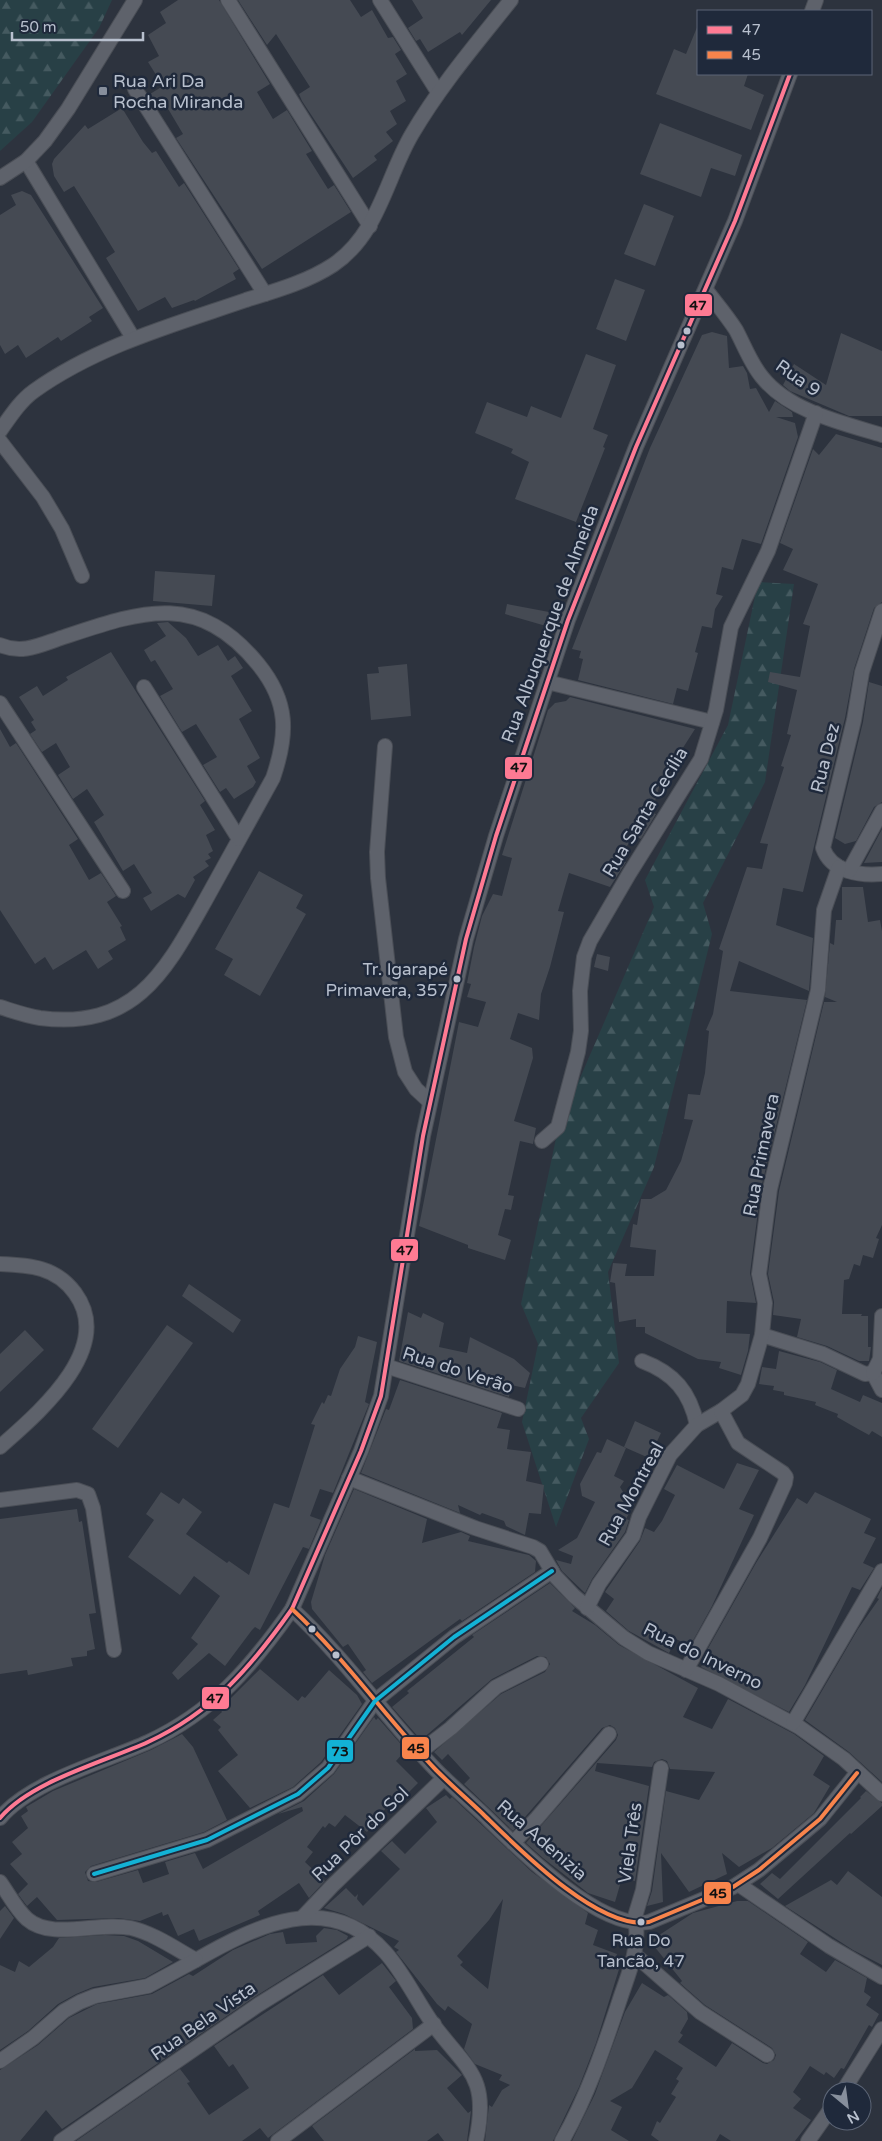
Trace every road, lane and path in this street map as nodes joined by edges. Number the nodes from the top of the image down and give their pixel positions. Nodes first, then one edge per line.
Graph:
1 (135, 0) edge
2 (228, 0) edge
3 (380, 0) edge
4 (510, 0) edge
5 (790, 75) edge
6 (135, 89) dead end
7 (438, 92) junction
8 (26, 161) junction
9 (0, 178) edge
10 (370, 226) junction
11 (706, 290) junction
12 (265, 294) junction
13 (133, 338) junction
14 (816, 413) junction
15 (0, 431) edge
16 (882, 435) edge
17 (0, 441) edge
18 (82, 576) dead end
19 (882, 611) edge
20 (0, 645) edge
21 (547, 682) junction
22 (144, 686) dead end
23 (0, 704) edge
24 (712, 722) junction
25 (385, 746) dead end
26 (882, 811) edge
27 (239, 839) junction
28 (844, 868) junction
29 (882, 874) edge
30 (123, 891) dead end
31 (0, 1007) edge
32 (430, 1102) junction
33 (542, 1141) dead end
34 (0, 1264) edge
35 (882, 1316) edge
36 (762, 1335) junction
37 (642, 1361) dead end
38 (386, 1366) junction
39 (873, 1373) junction
40 (882, 1390) edge
41 (518, 1408) dead end
42 (721, 1411) junction
43 (697, 1425) junction
44 (0, 1447) edge
45 (349, 1478) junction
46 (0, 1500) edge
47 (552, 1571) junction
48 (882, 1572) edge
49 (587, 1608) junction
50 (292, 1609) junction
51 (114, 1650) dead end
52 (541, 1664) dead end
53 (686, 1670) junction
54 (375, 1701) junction
55 (793, 1723) junction
56 (609, 1734) dead end
57 (420, 1752) junction
58 (661, 1768) dead end
59 (857, 1773) junction
60 (444, 1778) junction
61 (882, 1794) edge
62 (0, 1818) edge
63 (513, 1843) junction
64 (94, 1874) dead end
65 (0, 1882) edge
66 (738, 1884) junction
67 (302, 1918) junction
68 (634, 1924) junction
69 (369, 1936) junction
70 (635, 1955) junction
71 (196, 1960) junction
72 (882, 1977) edge
73 (434, 2024) junction
74 (882, 2030) edge
75 (767, 2055) dead end
76 (0, 2061) edge
77 (849, 2081) edge
78 (822, 2121) edge
79 (61, 2141) edge
80 (278, 2141) edge
81 (476, 2141) edge
82 (562, 2141) edge
83 (808, 2141) edge

1 - 8 street
2 - 10 street
3 - 7 street
4 - 7 street
5 - 11 street, Rua Albuquerque de Almeida
6 - 12 street
7 - 10 street
8 - 9 street
8 - 13 street
10 - 12 street
11 - 14 street, Rua 9
11 - 21 street, Rua Albuquerque de Almeida
12 - 13 street
13 - 15 street
14 - 16 street, Rua 9
14 - 24 street, Rua Santa Cecília
17 - 18 street
19 - 28 street, Rua Dez
20 - 27 street
21 - 24 street
21 - 32 street, Rua Albuquerque de Almeida
22 - 27 street
23 - 30 street
24 - 33 street, Rua Santa Cecília
25 - 32 street
26 - 28 street, Rua Primavera
27 - 31 street
28 - 29 street
28 - 36 street, Rua Primavera
32 - 38 street, Rua Albuquerque de Almeida
34 - 44 street
35 - 39 street
36 - 39 street
36 - 42 street, Rua Primavera
37 - 43 street
38 - 41 street, Rua do Verão
38 - 45 street, Rua Albuquerque de Almeida
39 - 40 street
42 - 43 street, Rua Montreal
42 - 53 street
43 - 49 street, Rua Montreal
45 - 47 street, Rua do Inverno
45 - 50 street, Rua Albuquerque de Almeida
46 - 51 street
47 - 49 street, Rua do Inverno
47 - 54 street
48 - 55 street
49 - 53 street, Rua do Inverno
50 - 54 street, Rua Adenizia
50 - 62 street, Rua Albuquerque de Almeida
52 - 57 street
53 - 55 street, Rua do Inverno
54 - 57 street, Rua Adenizia
54 - 64 street
55 - 59 street, Rua do Inverno
56 - 63 street
57 - 60 street, Rua Adenizia
58 - 68 street, Viela Três
59 - 61 street, Rua do Inverno
59 - 66 street
60 - 63 street, Rua Adenizia
60 - 67 street, Rua Pôr do Sol
63 - 68 street, Rua Adenizia
65 - 71 street
66 - 68 street
66 - 72 street
67 - 69 street
67 - 71 street
68 - 70 street, Viela Três
69 - 73 street
69 - 79 street, Rua Bela Vista
70 - 75 street
70 - 82 street, Viela Três
71 - 76 street
73 - 80 street
73 - 81 street
74 - 77 street
78 - 83 street

